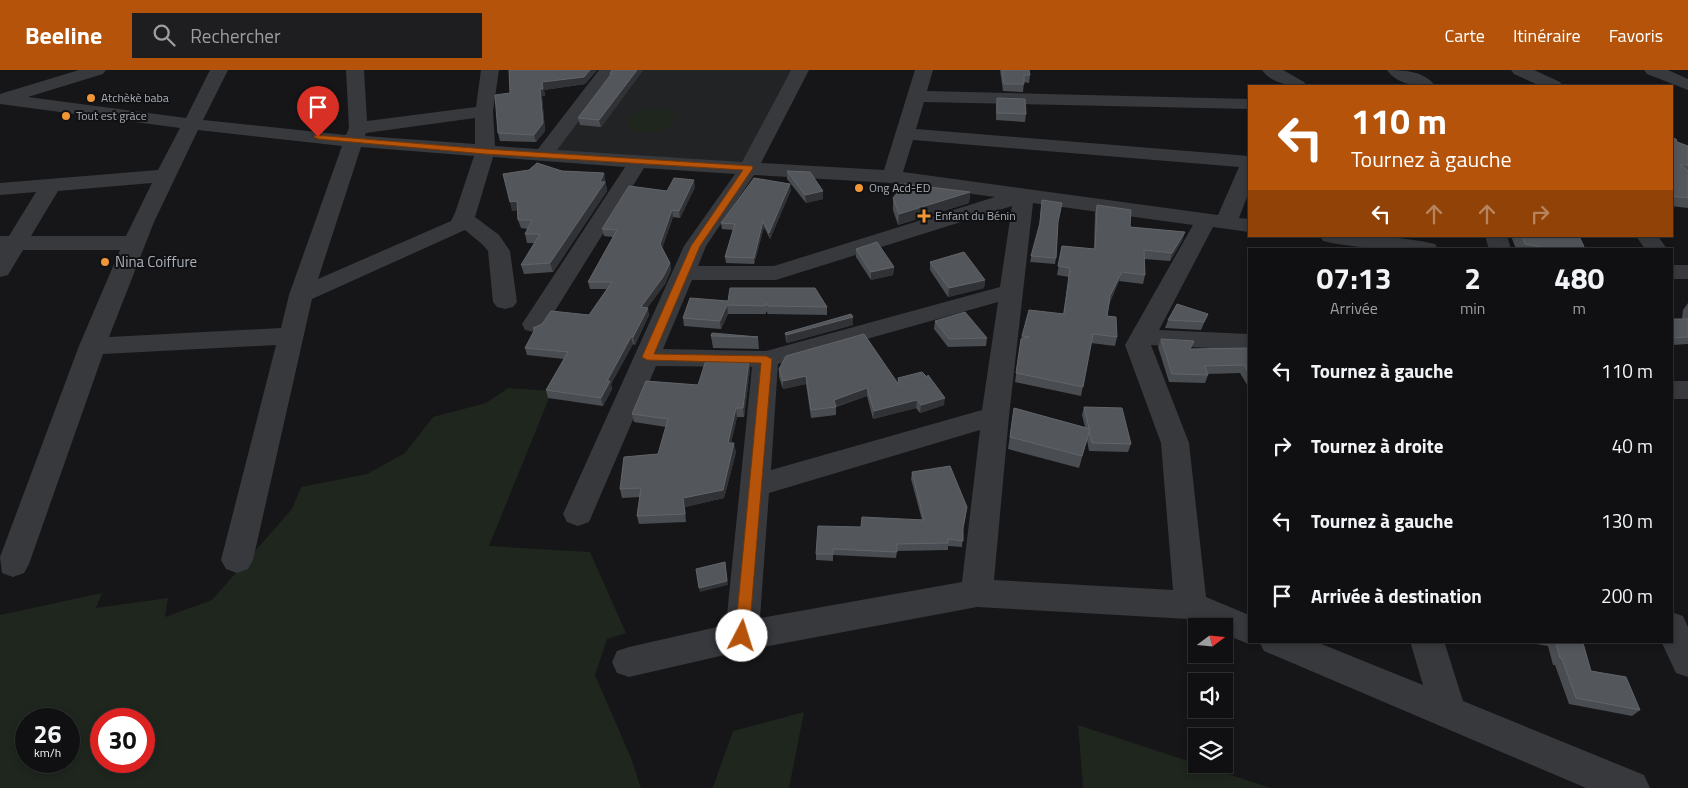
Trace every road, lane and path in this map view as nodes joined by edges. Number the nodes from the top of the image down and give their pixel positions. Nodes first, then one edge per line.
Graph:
1 (97, 70) edge
2 (220, 70) edge
3 (356, 70) edge
4 (490, 70) edge
5 (608, 70) edge
6 (800, 70) edge
7 (924, 70) edge
8 (1271, 70) edge
9 (1396, 70) edge
10 (1520, 70) edge
11 (1653, 70) edge
12 (1296, 85) edge
13 (1424, 85) edge
14 (1552, 85) edge
15 (1688, 85) edge
16 (917, 96) junction
17 (1, 100) edge
18 (1248, 104) edge
19 (484, 111) junction
20 (192, 124) junction
21 (356, 134) junction
22 (906, 134) junction
23 (485, 152) junction
24 (543, 155) junction
25 (638, 162) junction
26 (1248, 164) edge
27 (1248, 166) edge
28 (749, 168) junction
29 (165, 176) junction
30 (892, 177) junction
31 (52, 185) junction
32 (0, 190) edge
33 (1024, 195) junction
34 (464, 219) junction
35 (1216, 221) junction
36 (1248, 226) edge
37 (1338, 237) edge
38 (1649, 237) edge
39 (8, 243) edge
40 (134, 243) junction
41 (1418, 248) edge
42 (1655, 248) edge
43 (0, 270) edge
44 (684, 272) junction
45 (1673, 272) edge
46 (1688, 272) edge
47 (1011, 291) junction
48 (300, 294) junction
49 (505, 302) dead end
50 (534, 324) dead end
51 (290, 336) junction
52 (1143, 336) junction
53 (1248, 342) edge
54 (92, 346) junction
55 (647, 357) junction
56 (766, 359) junction
57 (1673, 390) edge
58 (1688, 390) edge
59 (995, 416) junction
60 (756, 486) junction
61 (578, 514) dead end
62 (237, 560) dead end
63 (13, 564) dead end
64 (977, 593) junction
65 (1191, 605) junction
66 (1248, 630) edge
67 (1673, 630) edge
68 (742, 636) junction
69 (1281, 643) edge
70 (1428, 643) edge
71 (629, 662) dead end
72 (1688, 662) edge
73 (1449, 714) junction
74 (1631, 788) edge

1 - 17 street
2 - 20 street
3 - 21 street
4 - 19 street
5 - 24 street
6 - 28 street
7 - 16 street
8 - 12 street
9 - 13 street
10 - 14 street
11 - 15 street
16 - 18 street
16 - 22 street
17 - 20 street
19 - 21 street
19 - 23 street
20 - 21 street
20 - 29 street
21 - 23 street
21 - 48 street
22 - 26 street
22 - 30 street
23 - 24 street
23 - 34 street
24 - 25 street
25 - 28 street
25 - 50 street
27 - 35 street
28 - 30 street
28 - 44 street
29 - 31 street
29 - 40 street
30 - 33 street
31 - 32 street
31 - 39 street
33 - 35 street
33 - 44 street
33 - 47 street
34 - 48 street
34 - 49 street
35 - 36 street
35 - 52 street
37 - 41 street
38 - 42 street
39 - 40 street
39 - 43 street
40 - 54 street
44 - 55 street
45 - 46 street
47 - 56 street
47 - 59 street
48 - 51 street
51 - 54 street
51 - 62 street
52 - 53 street
52 - 65 street
54 - 63 street
55 - 56 street
55 - 61 street
56 - 60 street
57 - 58 street
59 - 60 street
59 - 64 street
60 - 68 street
64 - 65 street
64 - 68 street
65 - 66 street
67 - 72 street
68 - 71 street
69 - 73 street
70 - 73 street
73 - 74 street

